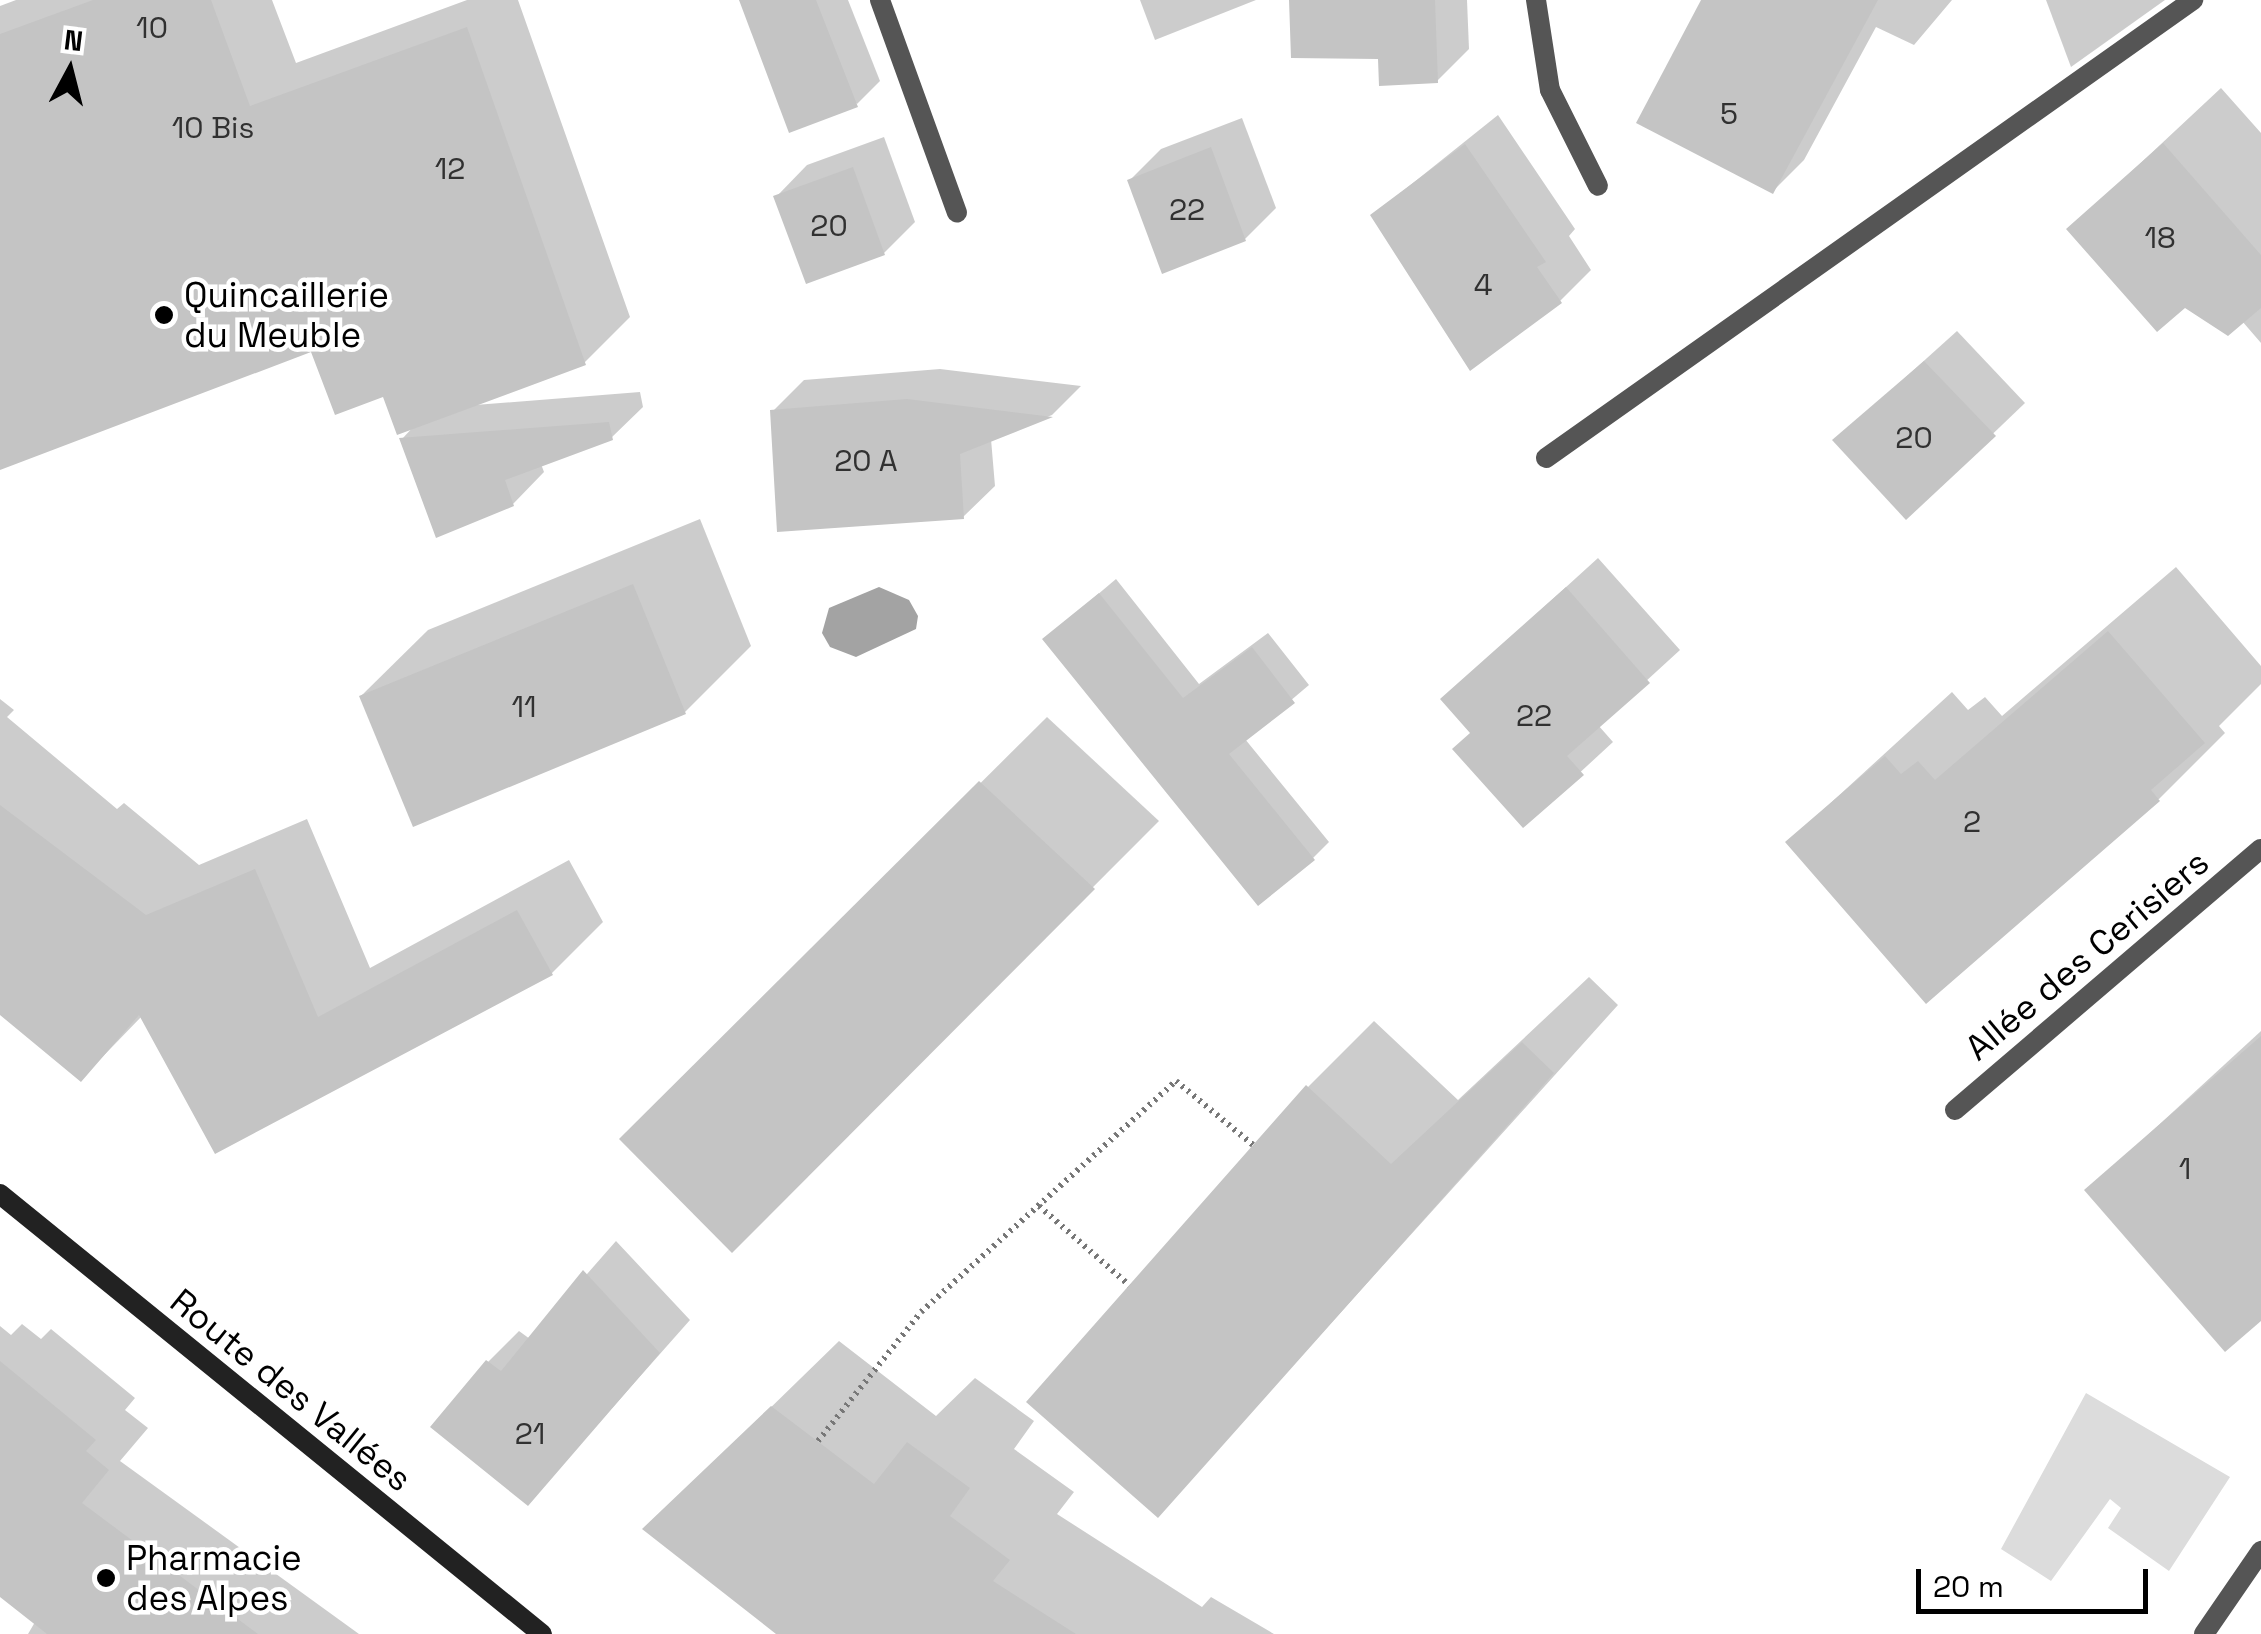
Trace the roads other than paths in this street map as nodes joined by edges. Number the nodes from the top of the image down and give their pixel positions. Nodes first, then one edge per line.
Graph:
1 (880, 0) edge
2 (1536, 0) edge
3 (2193, 0) edge
4 (1598, 186) dead end
5 (957, 214) dead end
6 (1546, 458) dead end
7 (2261, 849) edge
8 (1955, 1110) dead end
9 (0, 1194) edge
10 (2261, 1551) edge
11 (542, 1634) edge
12 (2204, 1634) edge

1 - 5 street
2 - 4 street
3 - 6 street
7 - 8 street, Allée des Cerisiers
9 - 11 main road, Route des Vallées
10 - 12 street

